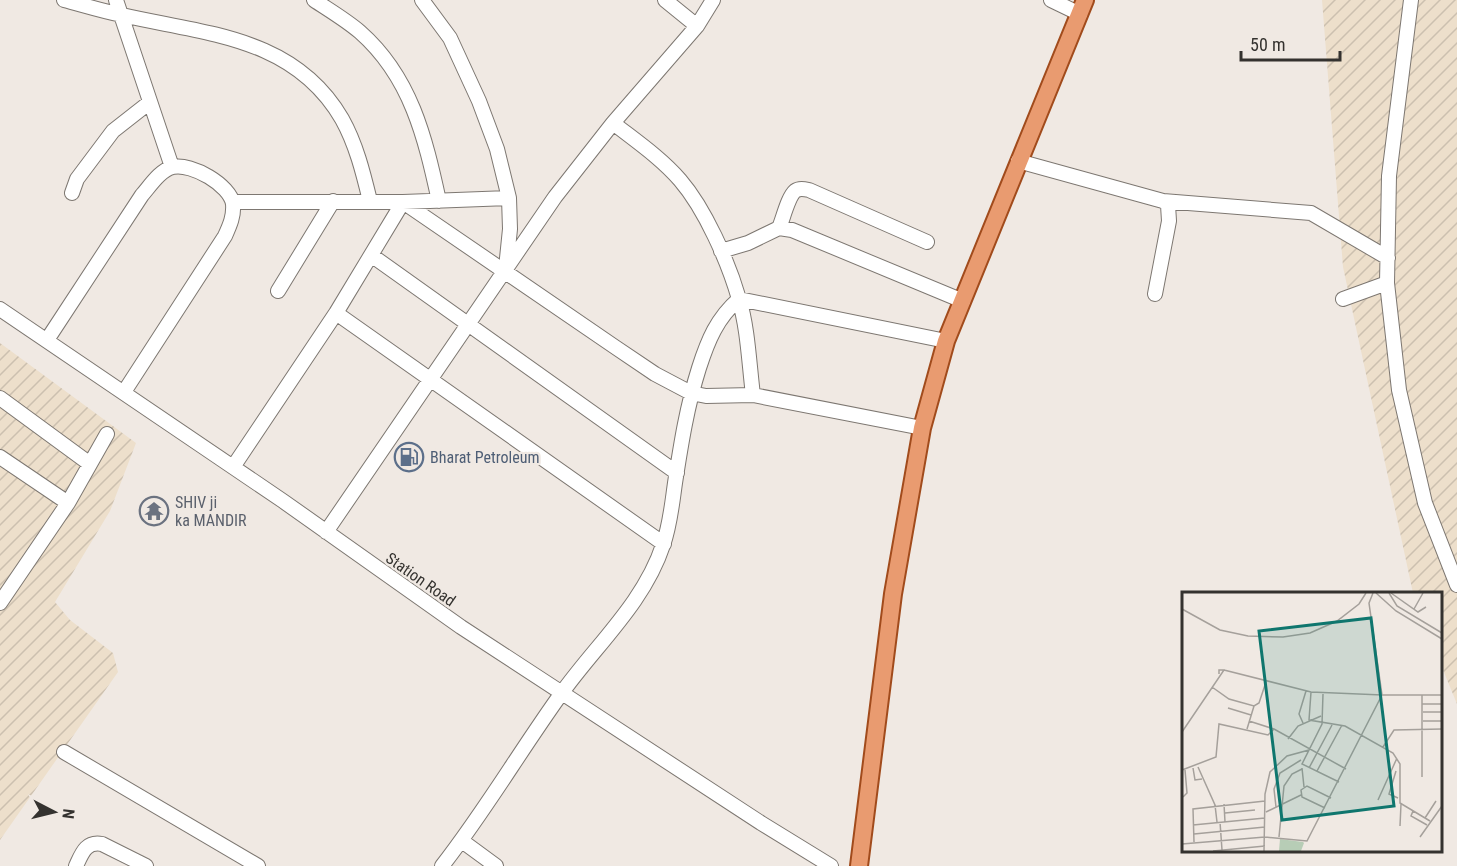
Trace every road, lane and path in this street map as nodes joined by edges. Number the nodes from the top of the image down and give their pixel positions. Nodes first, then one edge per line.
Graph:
1 (64, 0) edge
2 (116, 0) edge
3 (314, 0) edge
4 (422, 0) edge
5 (665, 0) edge
6 (713, 0) edge
7 (1052, 0) edge
8 (1411, 0) edge
9 (1083, 7) edge
10 (121, 15) junction
11 (697, 26) junction
12 (150, 102) junction
13 (613, 123) junction
14 (1018, 162) junction
15 (172, 167) junction
16 (72, 192) dead end
17 (509, 198) junction
18 (333, 201) junction
19 (370, 201) junction
20 (439, 201) junction
21 (1163, 201) junction
22 (233, 202) junction
23 (404, 202) junction
24 (779, 228) junction
25 (927, 242) dead end
26 (721, 251) junction
27 (371, 255) junction
28 (1388, 258) junction
29 (506, 270) junction
30 (1387, 283) junction
31 (278, 291) dead end
32 (1155, 294) dead end
33 (739, 299) junction
34 (1343, 299) dead end
35 (963, 301) junction
36 (0, 309) edge
37 (336, 314) junction
38 (466, 324) junction
39 (47, 340) junction
40 (946, 341) junction
41 (430, 379) junction
42 (124, 392) junction
43 (692, 393) junction
44 (753, 394) junction
45 (0, 398) edge
46 (922, 428) junction
47 (107, 434) dead end
48 (0, 458) edge
49 (90, 464) junction
50 (233, 467) junction
51 (677, 472) junction
52 (68, 503) junction
53 (326, 532) junction
54 (664, 544) junction
55 (1457, 585) edge
56 (0, 603) edge
57 (561, 694) junction
58 (64, 752) dead end
59 (462, 841) junction
60 (76, 866) edge
61 (146, 866) edge
62 (258, 866) edge
63 (442, 866) edge
64 (496, 866) edge
65 (831, 866) edge
66 (859, 866) edge

1 - 10 street
2 - 10 street
3 - 20 street
4 - 17 street
5 - 11 street
6 - 11 street
7 - 9 street
8 - 28 street
9 - 14 main road
10 - 12 street
10 - 19 street
11 - 13 street
12 - 15 street
12 - 16 street
13 - 26 street
13 - 29 street
14 - 21 street
14 - 35 main road
15 - 22 street
15 - 39 street
17 - 20 street
17 - 29 street
18 - 19 street
18 - 22 street
18 - 31 street
19 - 23 street
20 - 23 street
21 - 28 street
21 - 32 street
22 - 42 street
23 - 27 street
23 - 29 street
24 - 25 street
24 - 26 street
24 - 35 street
26 - 33 street
27 - 37 street
27 - 38 street
28 - 30 street
29 - 38 street
29 - 43 street
30 - 34 street
30 - 55 street
33 - 40 street
33 - 43 street
33 - 44 street
35 - 40 main road
36 - 39 street, Station Road
37 - 41 street
37 - 50 street
38 - 41 street
38 - 51 street
39 - 42 street, Station Road
40 - 46 main road
41 - 53 street
41 - 54 street
42 - 50 street, Station Road
43 - 44 street
43 - 51 street
44 - 46 street
45 - 49 street
46 - 66 main road
47 - 49 street
48 - 52 street
49 - 52 street
50 - 53 street, Station Road
51 - 54 street
52 - 56 street
53 - 57 street, Station Road
54 - 57 street
57 - 59 street
57 - 65 street, Station Road
58 - 62 street
59 - 63 street
59 - 64 street
60 - 61 street

